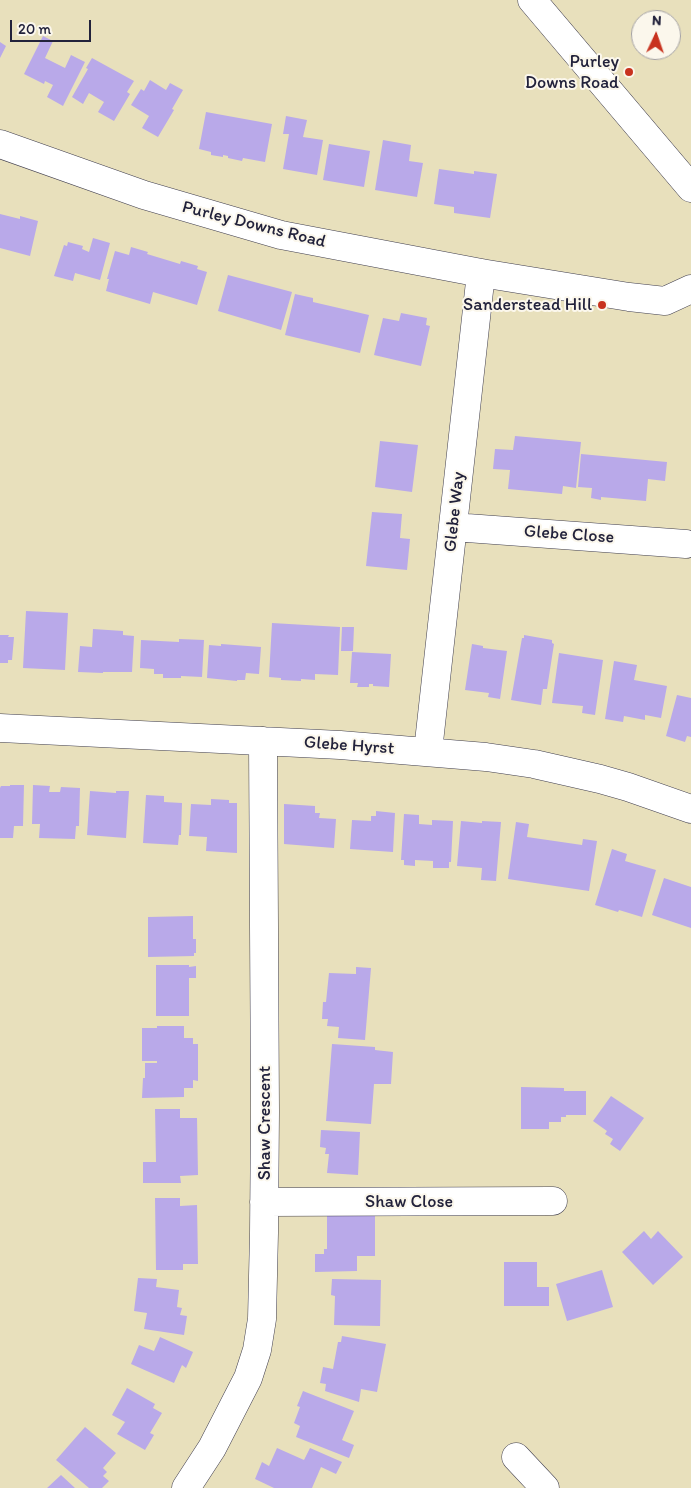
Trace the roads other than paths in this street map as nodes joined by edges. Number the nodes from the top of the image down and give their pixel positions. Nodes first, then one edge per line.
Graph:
1 (532, 0) edge
2 (0, 144) edge
3 (691, 188) edge
4 (481, 272) junction
5 (691, 289) edge
6 (453, 527) junction
7 (686, 544) dead end
8 (0, 728) edge
9 (263, 741) junction
10 (428, 751) junction
11 (691, 809) edge
12 (553, 1201) dead end
13 (264, 1202) junction
14 (516, 1457) dead end
15 (186, 1488) edge
16 (544, 1488) edge

1 - 3 street
2 - 4 street, Purley Downs Road
4 - 5 street, Purley Downs Road
4 - 6 street, Glebe Way
6 - 7 street, Glebe Close
6 - 10 street, Glebe Way
8 - 9 street, Glebe Hyrst
9 - 10 street, Glebe Hyrst
9 - 13 street, Shaw Crescent
10 - 11 street, Glebe Hyrst
12 - 13 street, Shaw Close
13 - 15 street, Shaw Crescent
14 - 16 street

